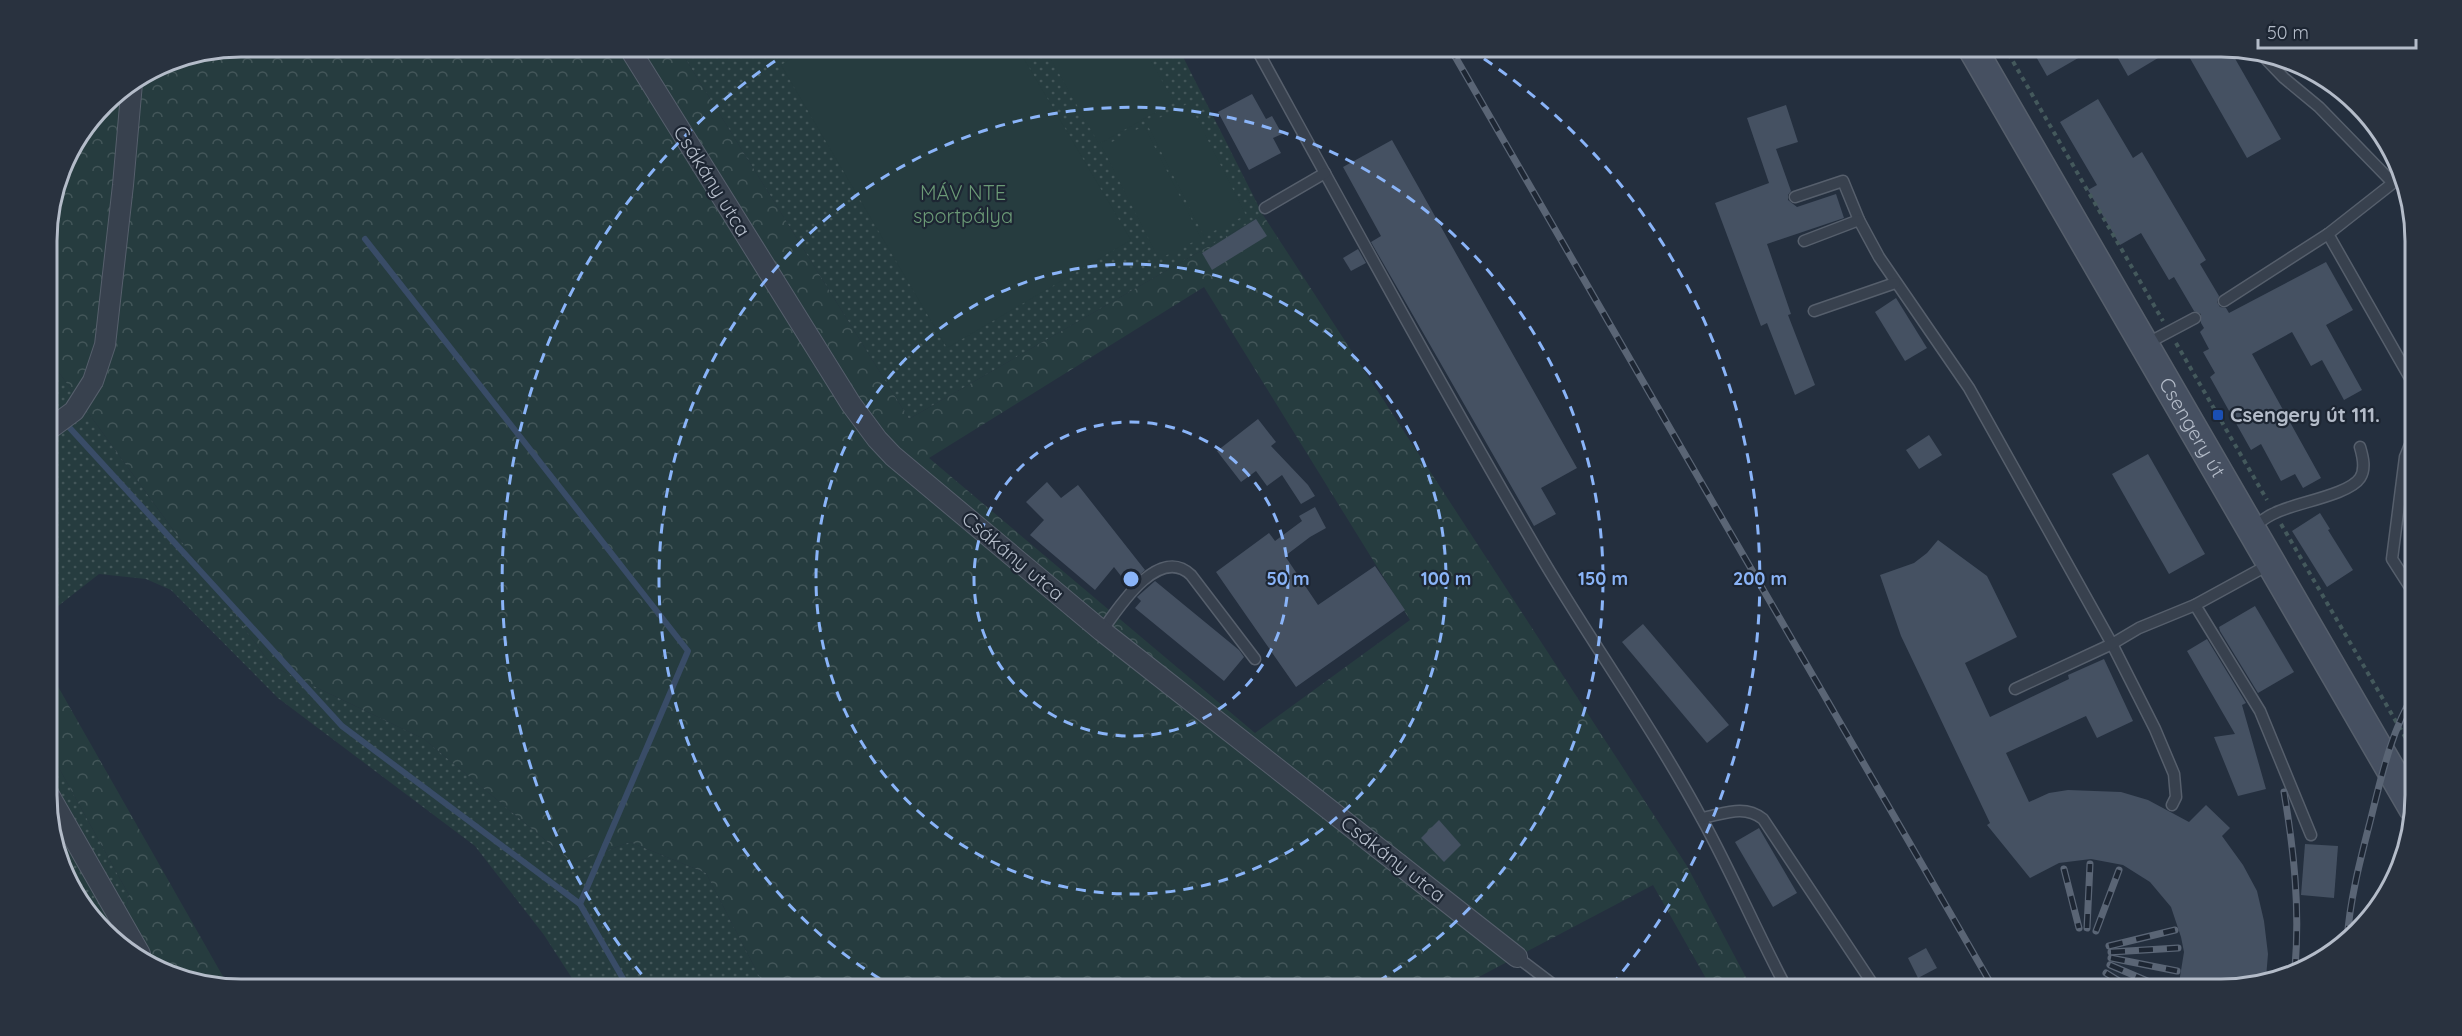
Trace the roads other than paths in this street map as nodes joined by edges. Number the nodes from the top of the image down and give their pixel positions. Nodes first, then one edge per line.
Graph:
1 (635, 57) edge
2 (1261, 57) edge
3 (1977, 57) edge
4 (2271, 65) edge
5 (131, 94) edge
6 (1325, 173) junction
7 (2395, 181) edge
8 (1795, 196) dead end
9 (1265, 208) dead end
10 (1859, 220) junction
11 (2328, 234) junction
12 (1804, 241) dead end
13 (1895, 283) junction
14 (2224, 301) dead end
15 (1814, 311) dead end
16 (2195, 318) dead end
17 (2144, 345) junction
18 (2405, 369) edge
19 (57, 424) edge
20 (2360, 447) dead end
21 (2405, 457) edge
22 (2263, 521) junction
23 (2271, 564) junction
24 (2405, 580) edge
25 (2195, 605) junction
26 (1102, 630) junction
27 (2112, 644) junction
28 (1255, 658) dead end
29 (2015, 689) dead end
30 (2405, 794) edge
31 (2172, 805) dead end
32 (59, 814) edge
33 (1701, 818) junction
34 (2310, 835) dead end
35 (112, 922) edge
36 (125, 937) edge
37 (1517, 957) joint
38 (1546, 979) edge
39 (1782, 979) edge
40 (1869, 979) edge

1 - 26 street, Csákány utca
2 - 6 lane
3 - 17 main road, Csengery út
4 - 7 lane
5 - 19 street
6 - 9 lane
6 - 33 lane
7 - 11 lane
8 - 10 lane
10 - 12 lane
10 - 13 lane
11 - 14 lane
11 - 18 lane
13 - 15 lane
13 - 27 lane
16 - 17 lane
17 - 22 main road, Csengery út
20 - 22 lane
21 - 24 lane
22 - 23 main road, Csengery út
23 - 25 lane
23 - 30 main road, Csengery út
25 - 27 lane
25 - 34 lane
26 - 28 lane
26 - 37 street, Csákány utca
27 - 29 lane
27 - 31 lane
32 - 35 street
33 - 39 lane
33 - 40 lane
35 - 36 street
37 - 38 lane

